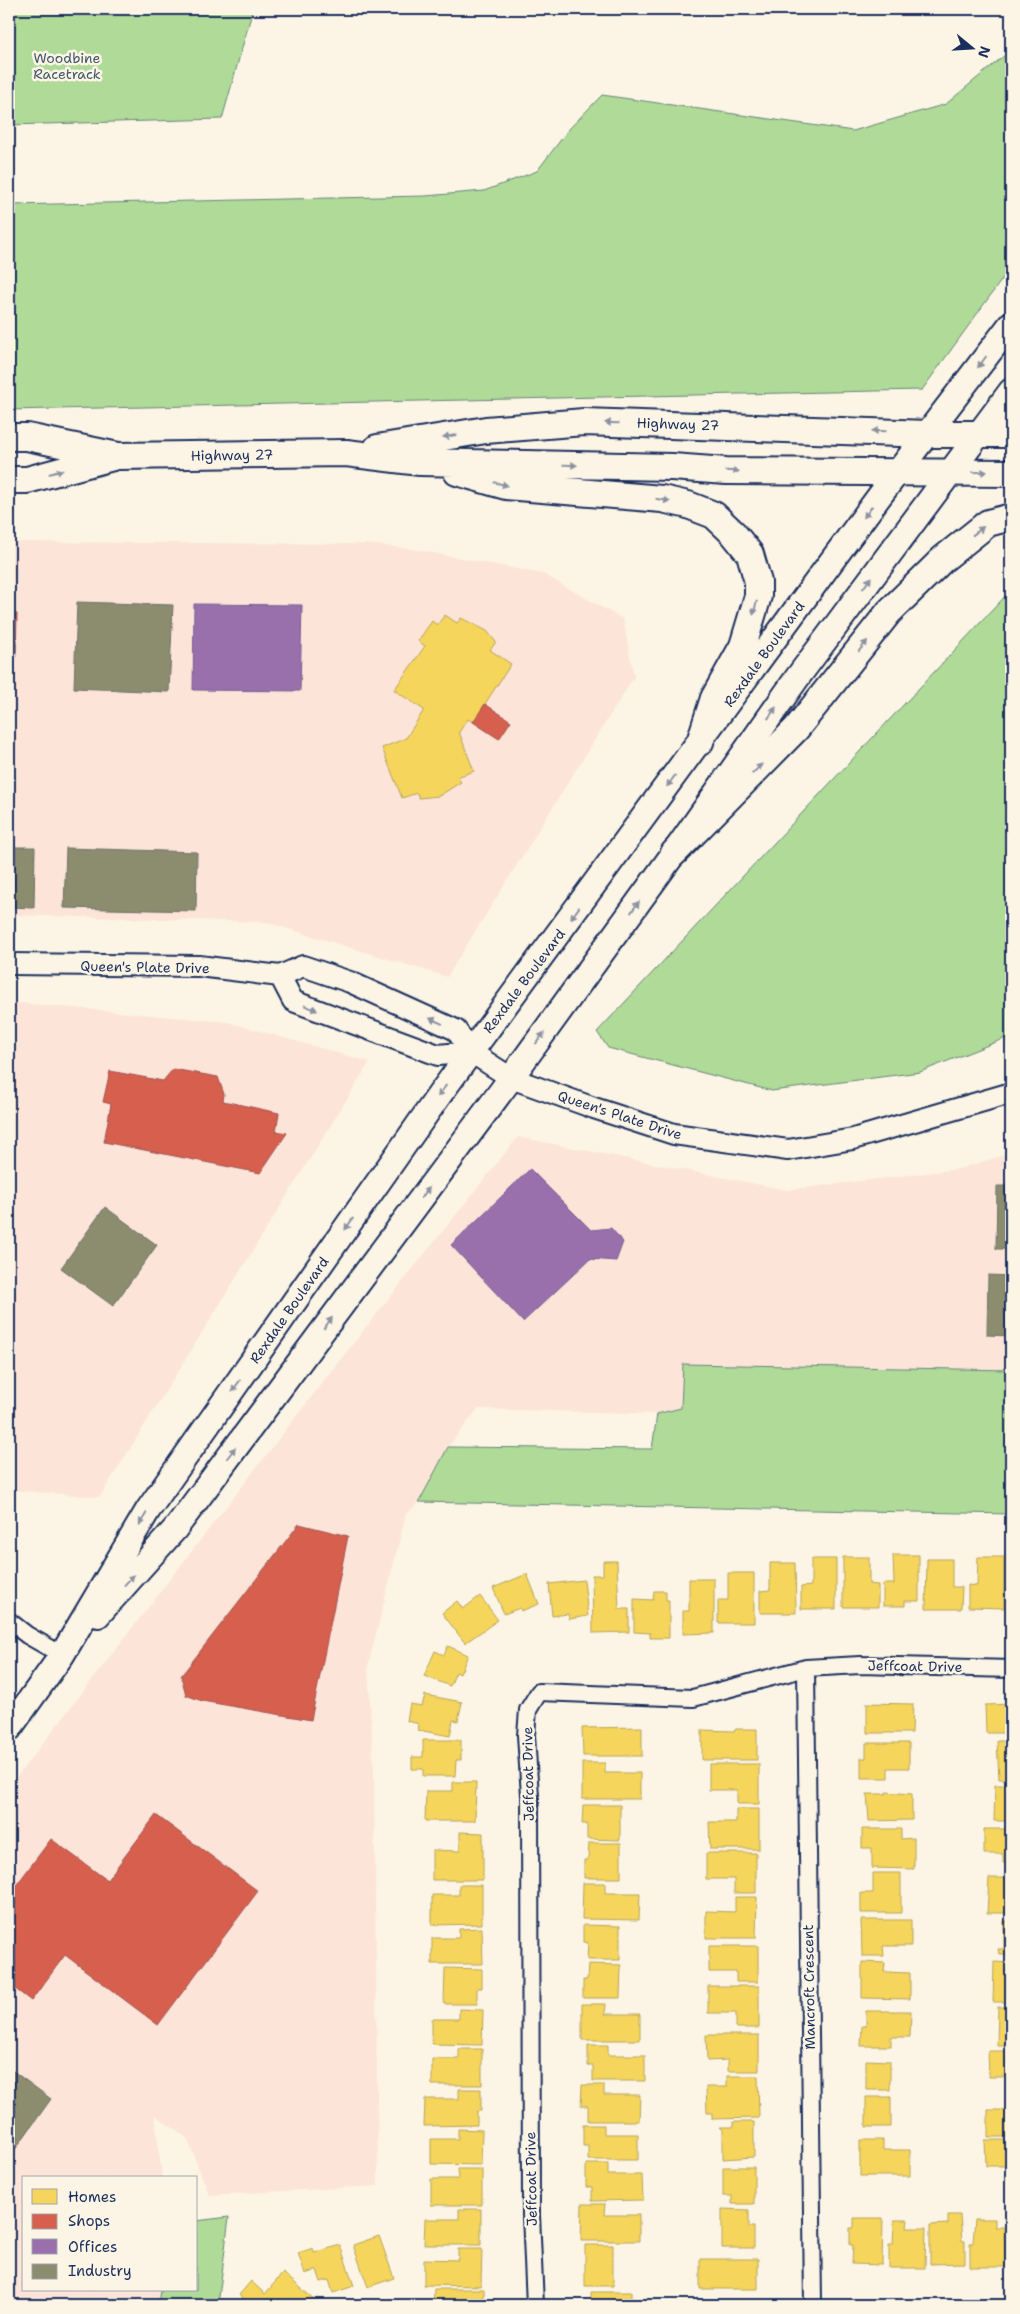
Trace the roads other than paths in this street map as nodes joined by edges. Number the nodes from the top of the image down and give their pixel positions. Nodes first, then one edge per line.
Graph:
1 (1011, 324) edge
2 (1011, 391) edge
3 (928, 434) junction
4 (980, 434) junction
5 (1011, 434) edge
6 (9, 437) edge
7 (346, 454) junction
8 (118, 456) junction
9 (420, 462) junction
10 (949, 472) junction
11 (898, 473) junction
12 (1011, 473) edge
13 (9, 480) edge
14 (1011, 517) edge
15 (700, 742) junction
16 (674, 853) junction
17 (9, 964) edge
18 (280, 976) junction
19 (471, 1052) junction
20 (512, 1078) junction
21 (1011, 1093) edge
22 (9, 1620) edge
23 (62, 1655) junction
24 (806, 1668) junction
25 (1011, 1669) edge
26 (9, 1729) edge
27 (535, 2305) edge
28 (813, 2305) edge

1 -> 3 main road, Rexdale Boulevard
2 - 4 main road, Rexdale Boulevard
3 - 4 main road, Highway 27
3 -> 7 main road, Highway 27
3 - 11 main road, Rexdale Boulevard
4 - 5 main road, Highway 27
4 - 10 main road, Rexdale Boulevard
6 - 8 main road, Highway 27
7 - 8 main road, Highway 27
7 - 9 main road, Highway 27
13 -> 8 main road, Highway 27
9 -> 11 main road, Highway 27
9 -> 15 main road
10 - 11 main road, Highway 27
10 -> 12 main road, Highway 27
16 -> 10 main road, Rexdale Boulevard
11 -> 15 main road, Rexdale Boulevard
16 -> 14 main road
15 -> 19 main road, Rexdale Boulevard
20 -> 16 main road, Rexdale Boulevard
17 - 18 street, Queen's Plate Drive
18 -> 19 street
19 -> 18 street, Queen's Plate Drive
19 - 20 street, Queen's Plate Drive
19 -> 23 main road, Rexdale Boulevard
20 - 21 street, Queen's Plate Drive
23 -> 20 main road, Rexdale Boulevard
22 - 23 street
23 - 26 main road, Rexdale Boulevard
24 - 25 street, Jeffcoat Drive
24 - 27 street, Jeffcoat Drive
24 - 28 street, Mancroft Crescent

